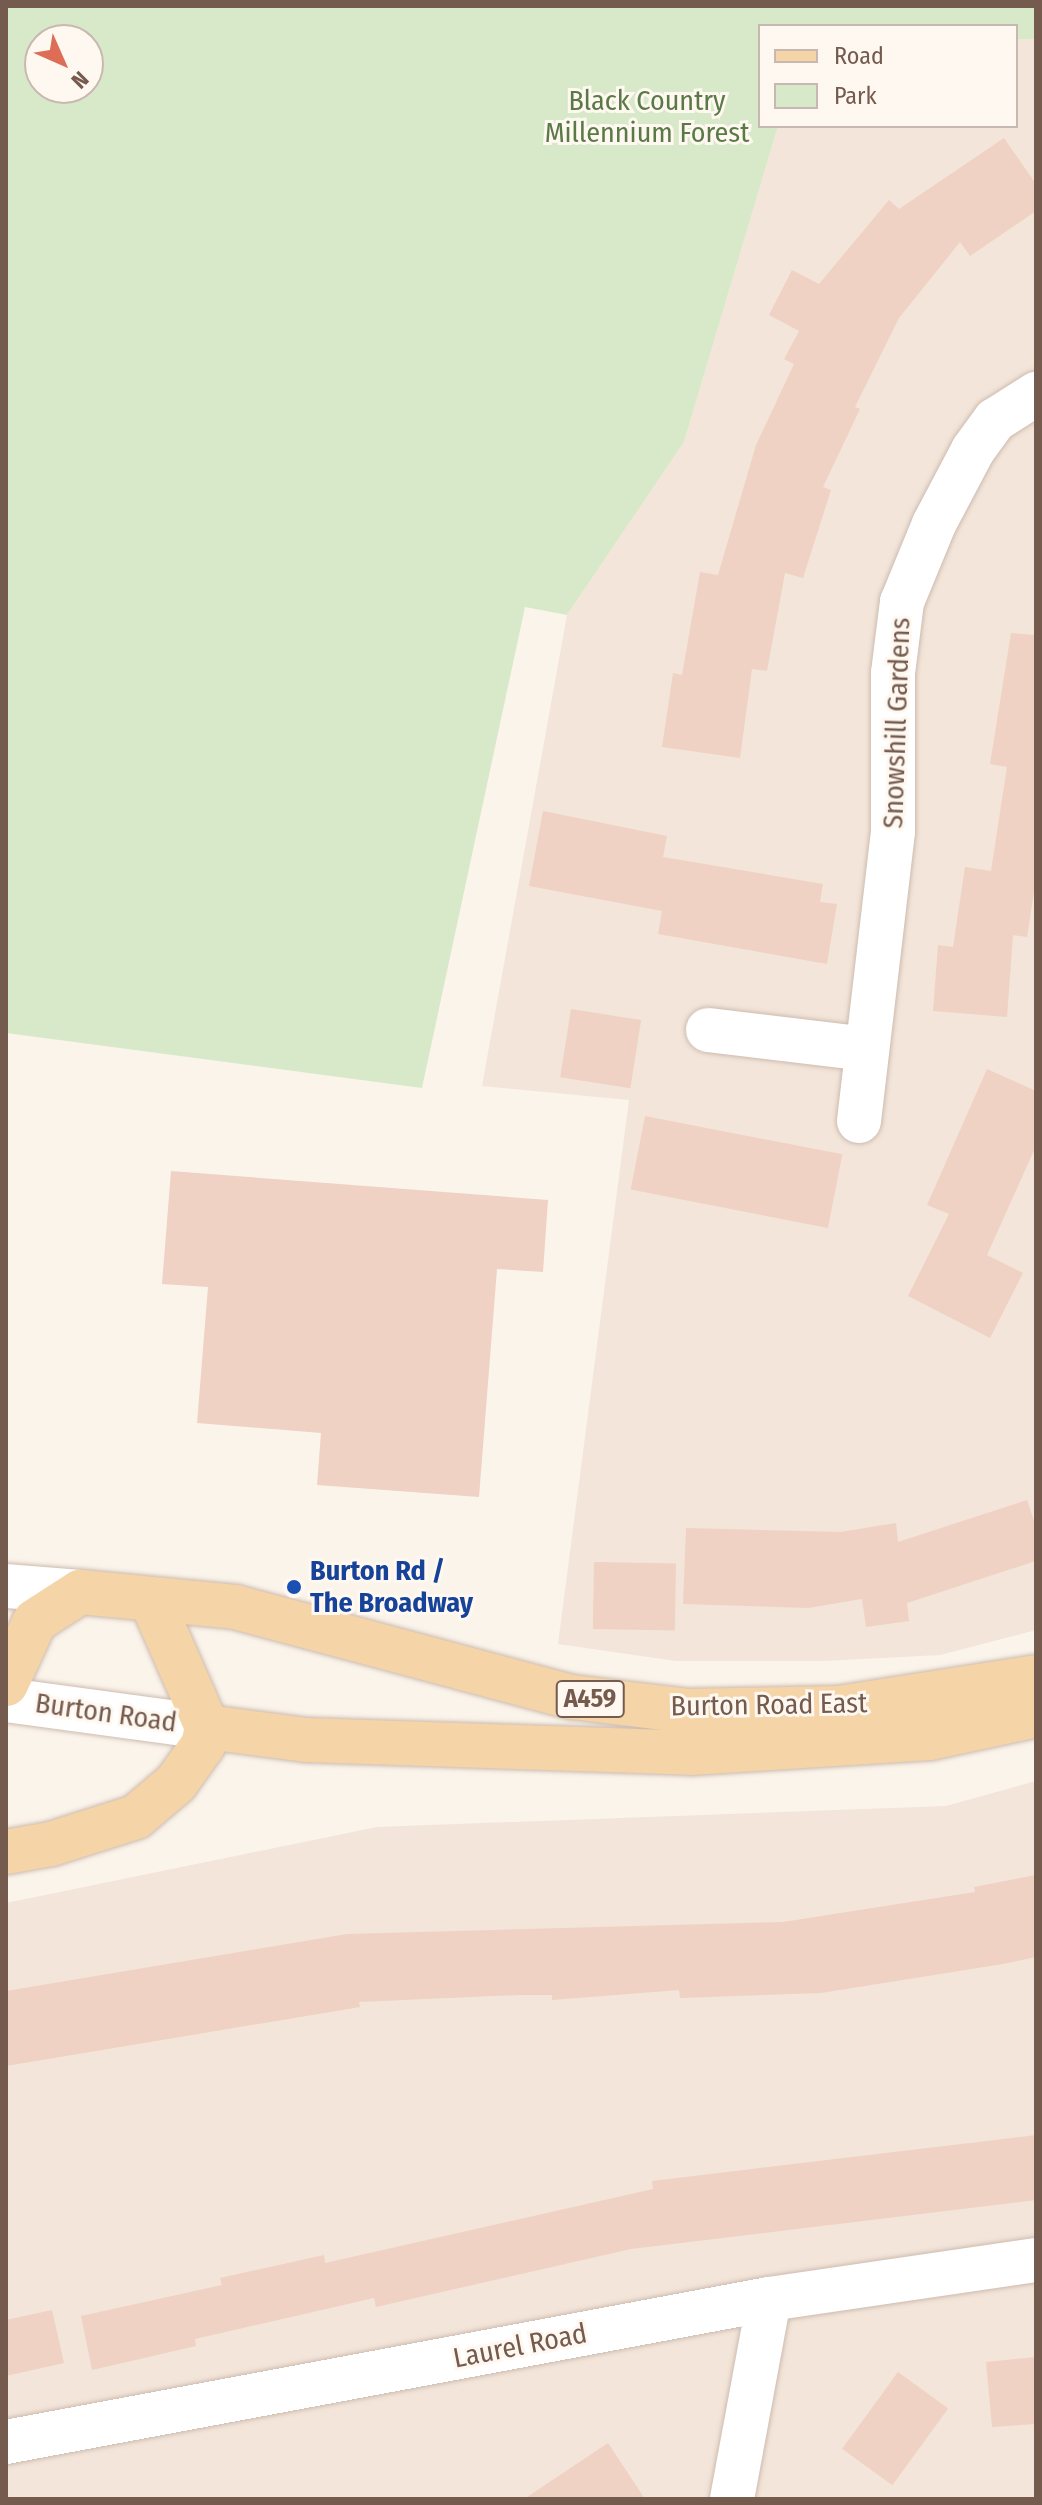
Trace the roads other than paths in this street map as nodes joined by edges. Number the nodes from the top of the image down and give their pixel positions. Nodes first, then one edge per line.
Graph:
1 (1036, 394) edge
2 (708, 1030) dead end
3 (867, 1049) junction
4 (859, 1121) dead end
5 (6, 1586) edge
6 (80, 1592) junction
7 (152, 1602) junction
8 (1036, 1677) edge
9 (6, 1684) edge
10 (6, 1700) edge
11 (1036, 1715) edge
12 (207, 1727) junction
13 (6, 1852) edge
14 (1036, 2260) edge
15 (769, 2299) junction
16 (6, 2442) edge
17 (732, 2499) edge

1 - 3 street, Snowshill Gardens
2 - 3 street
3 - 4 street, Snowshill Gardens
5 - 6 street
6 - 7 main road, Burton Road East / A459
6 - 9 main road
7 - 8 main road, Burton Road East / A459
7 - 12 main road
10 - 12 street, Burton Road
11 - 12 main road, Burton Road East / A459
12 - 13 main road
14 - 15 street, Laurel Road
15 - 16 street, Laurel Road
15 - 17 street

